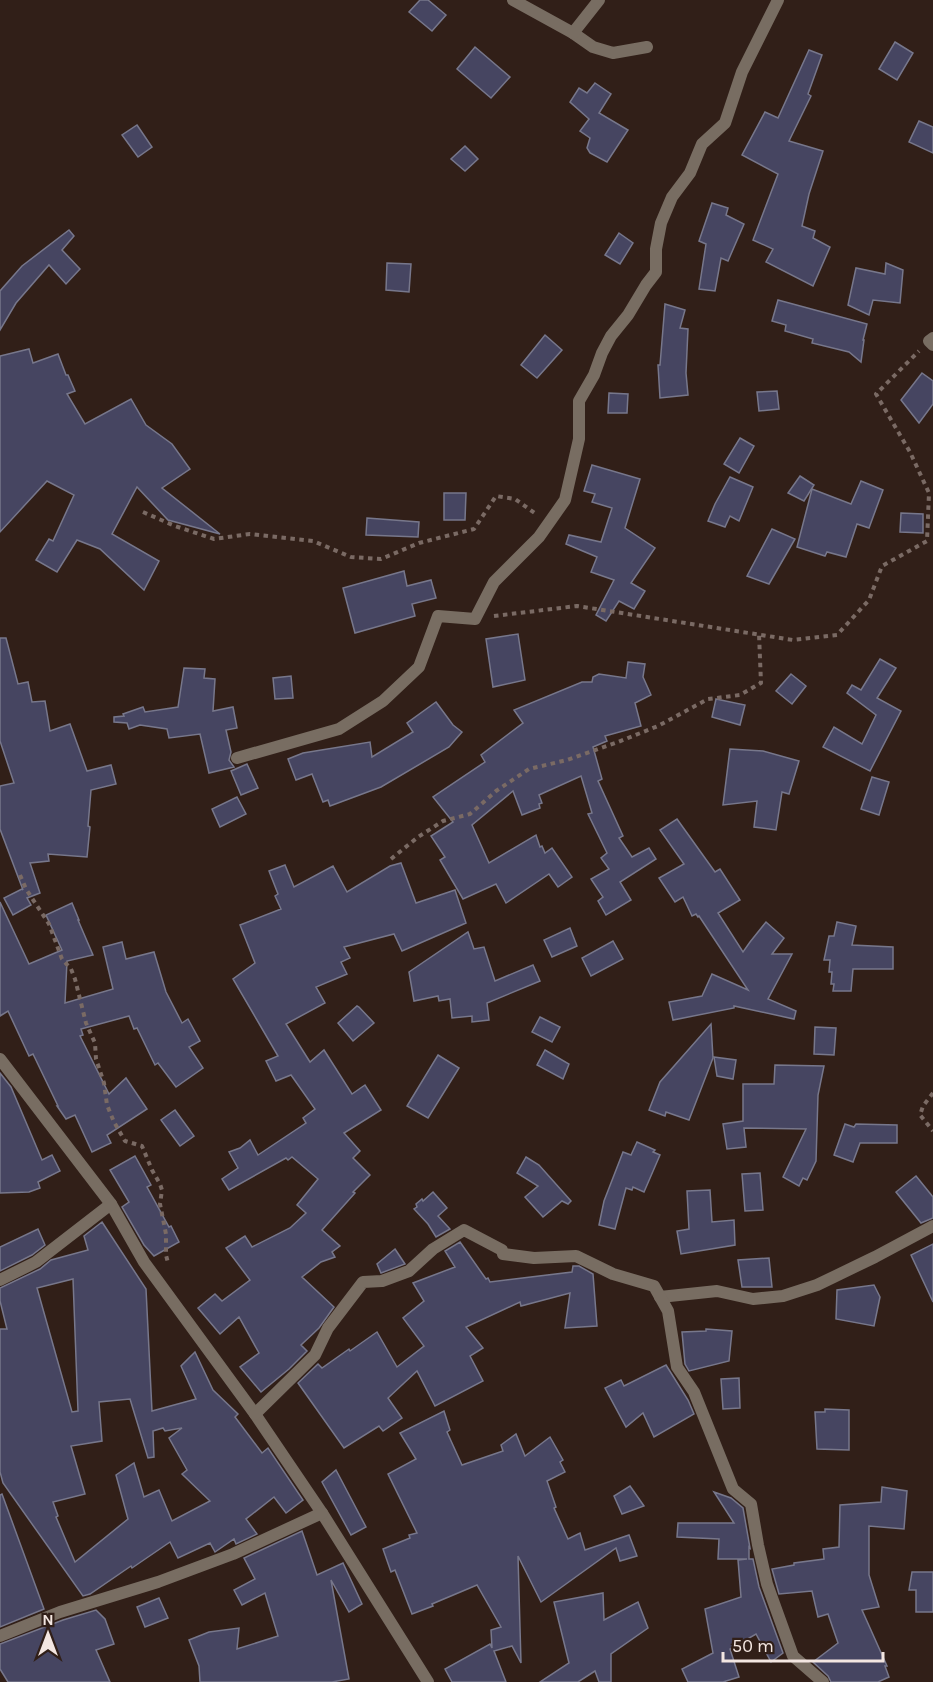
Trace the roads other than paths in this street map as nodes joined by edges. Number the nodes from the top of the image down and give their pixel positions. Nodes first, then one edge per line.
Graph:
1 (513, 0) edge
2 (598, 0) edge
3 (778, 0) edge
4 (573, 33) junction
5 (646, 47) dead end
6 (237, 758) dead end
7 (0, 1059) edge
8 (111, 1204) junction
9 (933, 1226) edge
10 (0, 1280) edge
11 (660, 1297) junction
12 (255, 1414) junction
13 (322, 1513) junction
14 (0, 1636) edge
15 (429, 1682) edge
16 (823, 1682) edge

1 - 4 street
2 - 4 street
3 - 6 street
4 - 5 street
7 - 8 street
8 - 10 street
8 - 12 street
9 - 11 street
11 - 12 street
11 - 16 street
12 - 13 street
13 - 14 street
13 - 15 street

